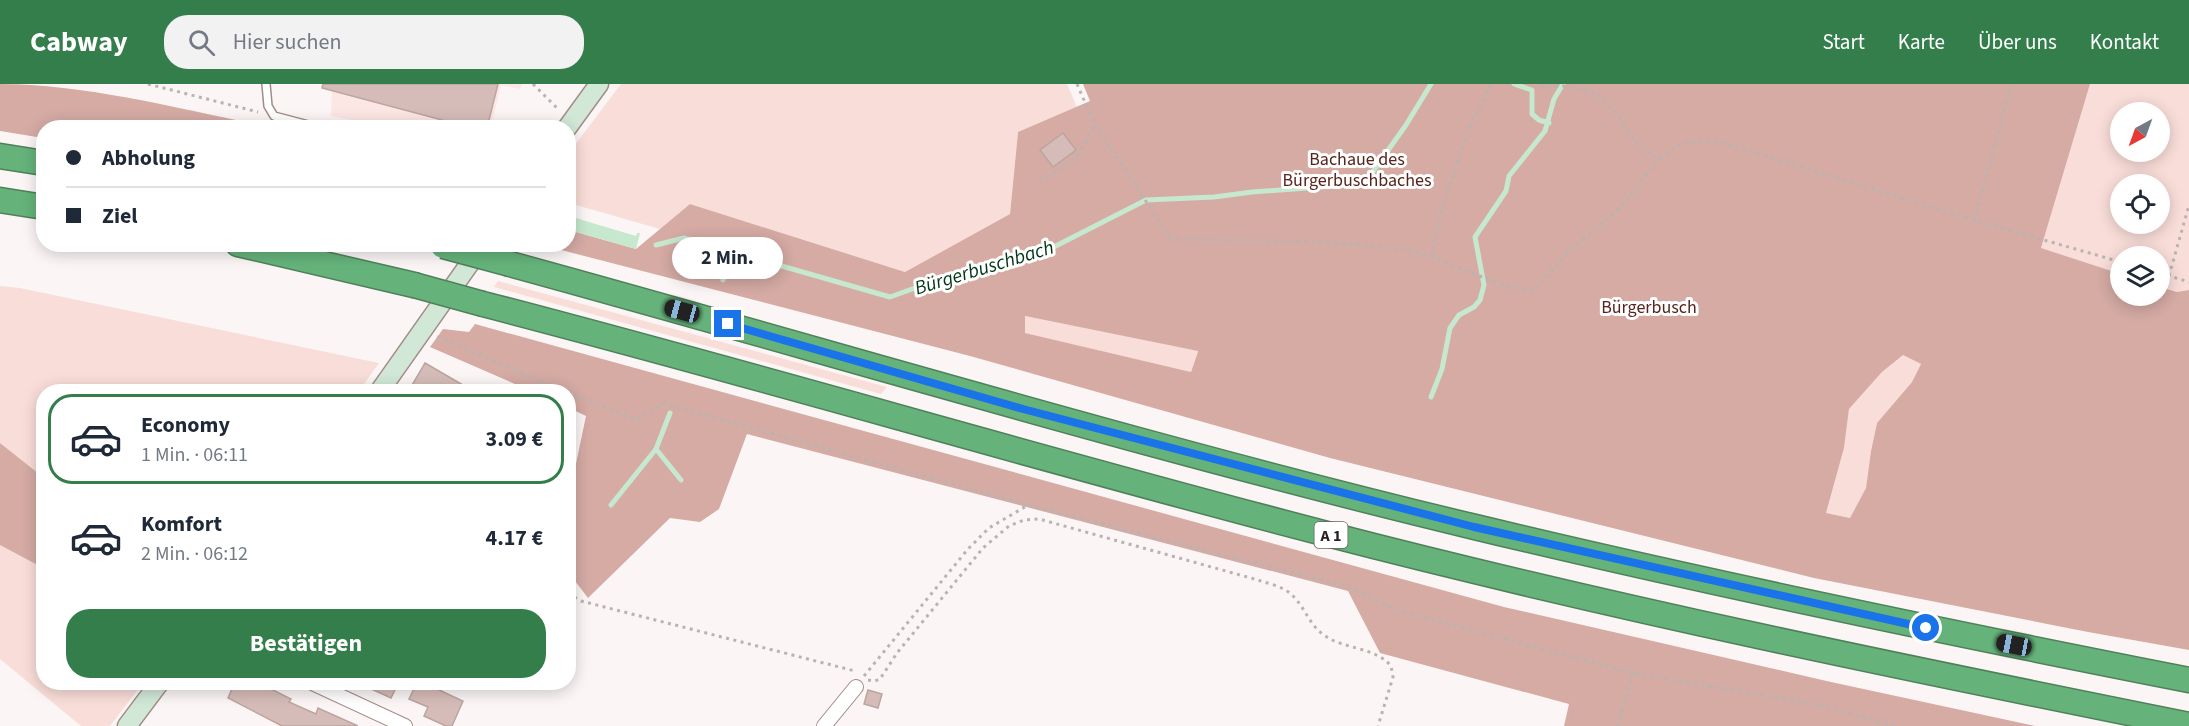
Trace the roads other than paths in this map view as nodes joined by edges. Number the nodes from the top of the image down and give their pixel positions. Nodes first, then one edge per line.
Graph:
1 (266, 84) edge
2 (599, 84) edge
3 (289, 120) edge
4 (573, 120) edge
5 (0, 156) edge
6 (36, 162) edge
7 (0, 200) edge
8 (36, 206) edge
9 (272, 252) edge
10 (465, 252) edge
11 (477, 252) edge
12 (385, 384) edge
13 (2189, 680) edge
14 (860, 682) road end
15 (154, 690) edge
16 (327, 690) edge
17 (2189, 725) edge
18 (127, 726) edge
19 (405, 726) edge
20 (824, 726) edge

1 - 3 lane
2 - 4 main road
5 - 6 highway
7 - 8 highway
9 - 17 highway, A 1, bridge
10 - 13 highway, A 1, bridge
11 - 12 main road
14 - 20 street
15 - 18 main road
16 - 19 street

